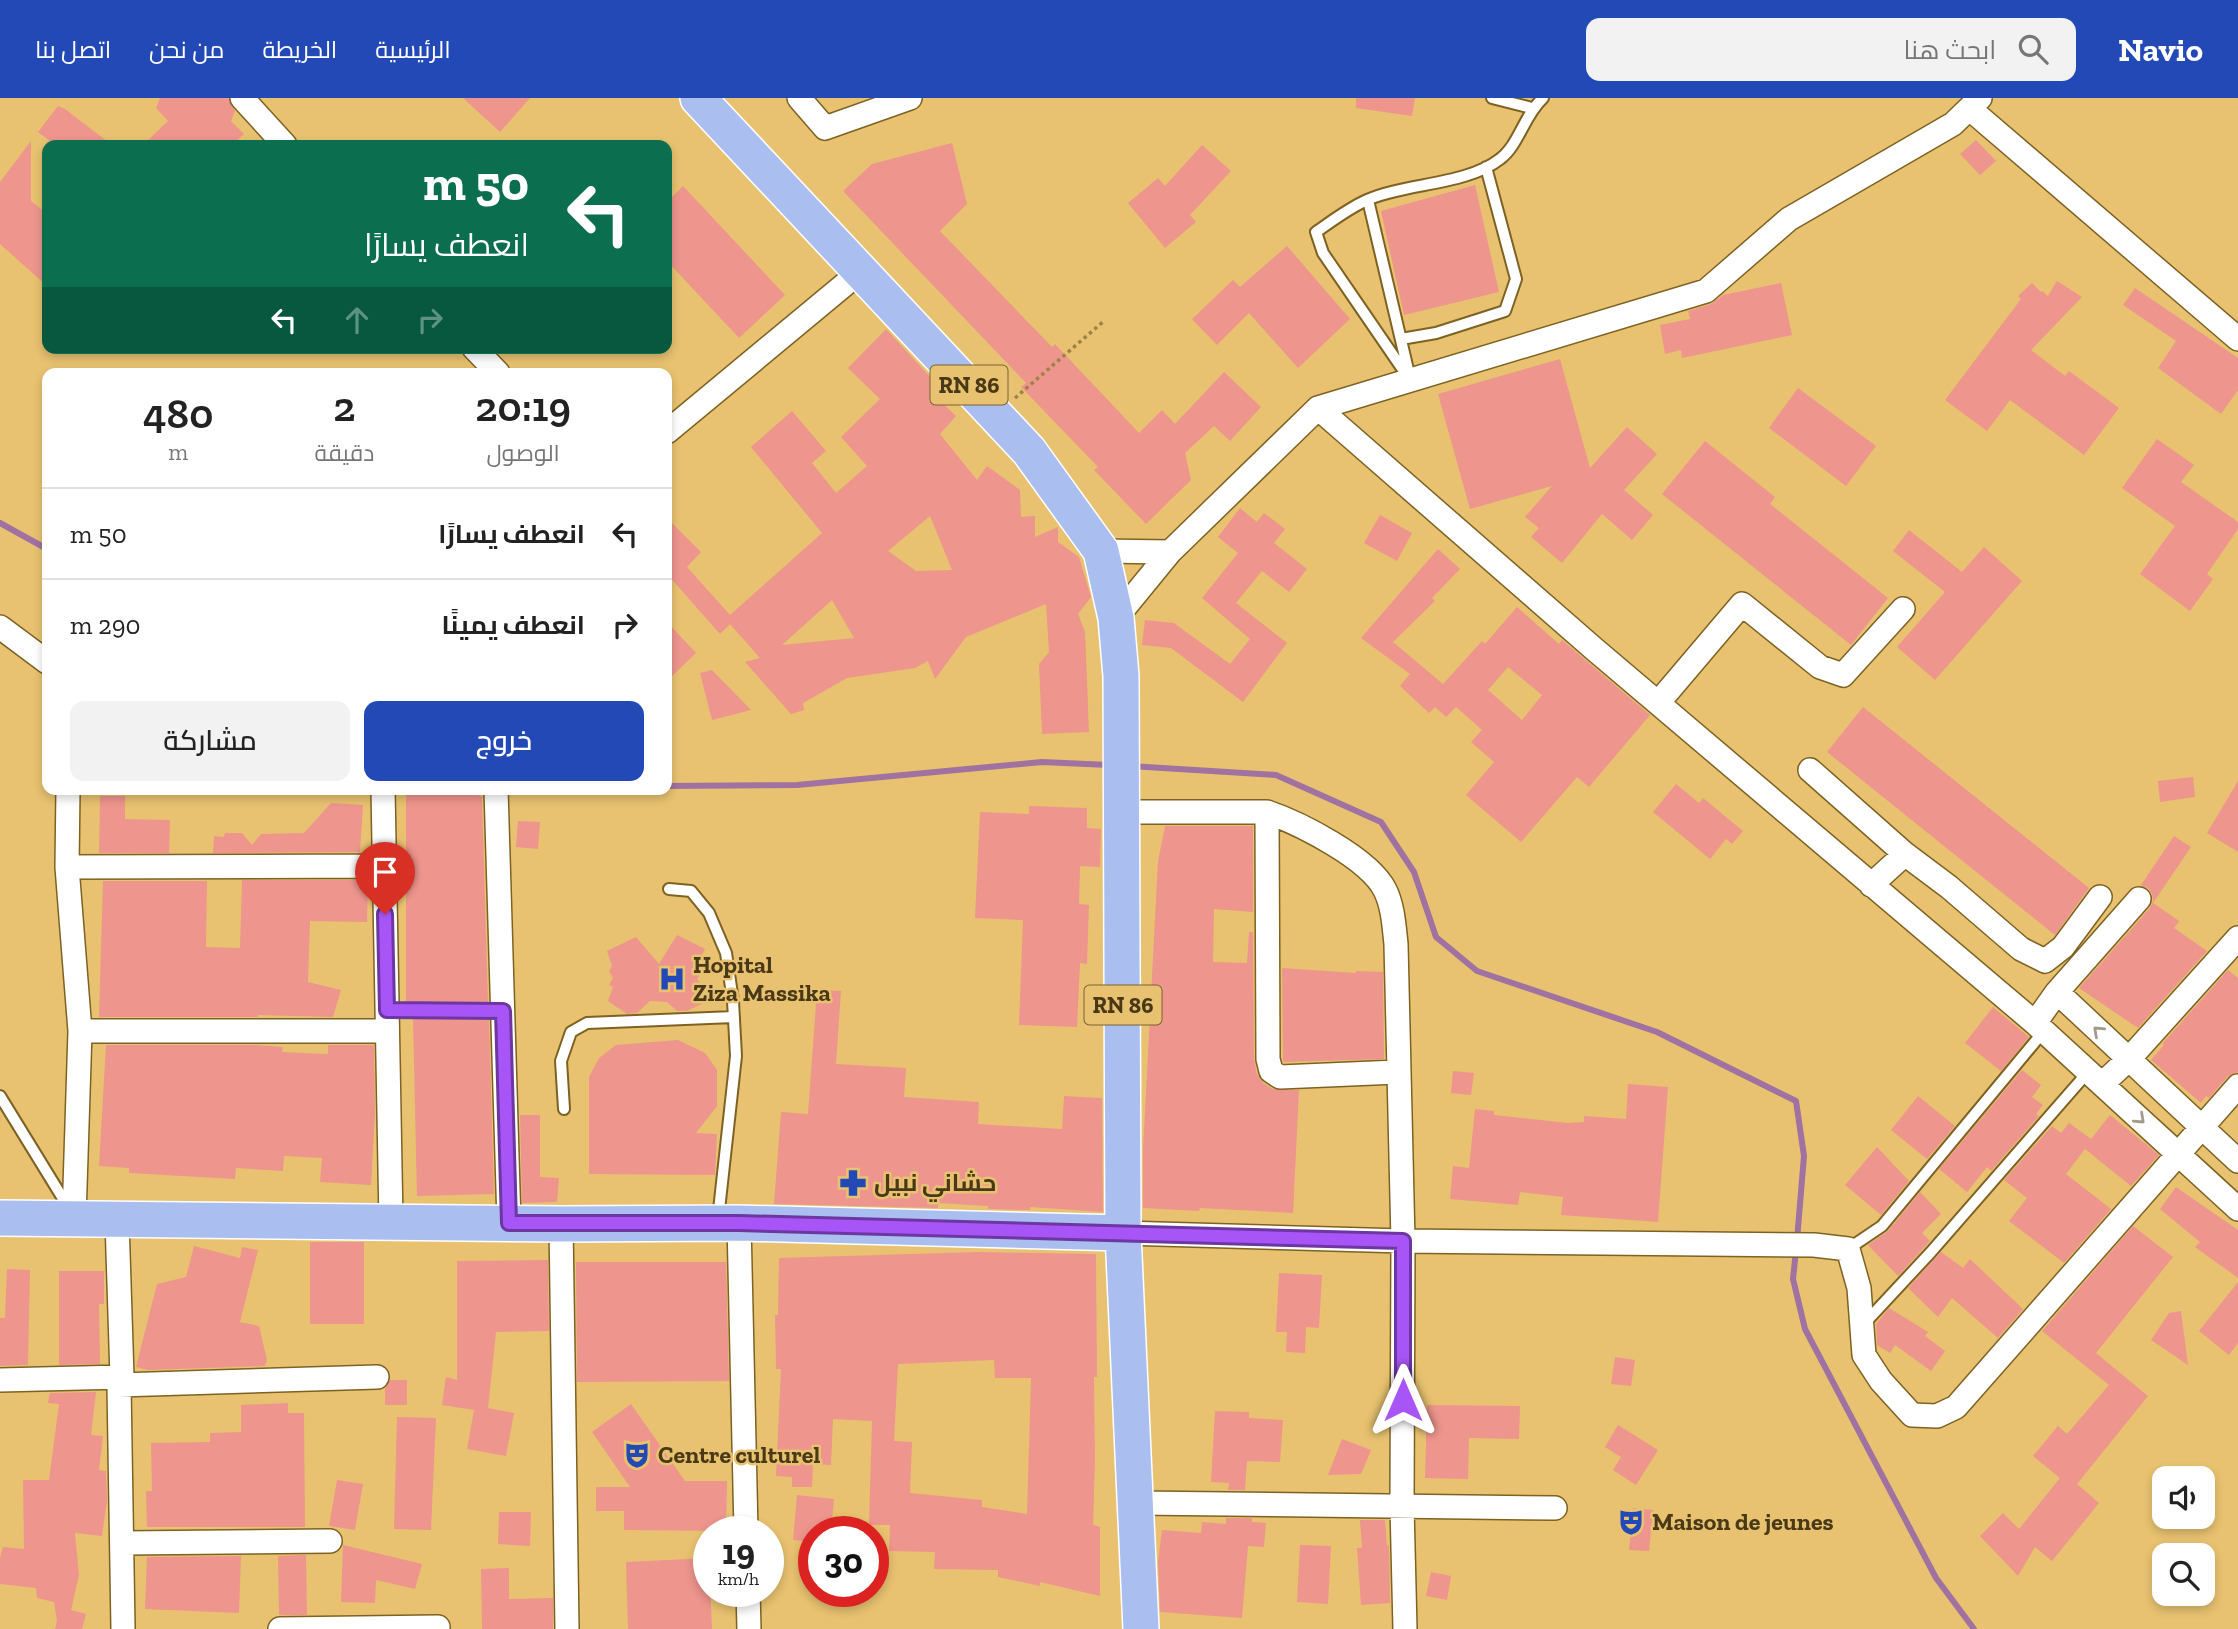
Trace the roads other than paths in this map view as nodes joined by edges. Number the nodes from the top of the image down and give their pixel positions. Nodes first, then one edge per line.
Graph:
1 (242, 98) edge
2 (698, 98) edge
3 (799, 98) edge
4 (910, 98) edge
5 (1492, 98) edge
6 (1544, 98) edge
7 (1975, 103) edge
8 (1532, 108) junction
9 (280, 140) edge
10 (1486, 167) junction
11 (1368, 200) junction
12 (861, 271) junction
13 (1401, 339) junction
14 (2238, 340) edge
15 (480, 354) edge
16 (493, 368) edge
17 (1410, 380) junction
18 (1318, 408) junction
19 (672, 428) edge
20 (1101, 551) junction
21 (1170, 552) junction
22 (1903, 609) dead end
23 (1116, 618) junction
24 (0, 627) edge
25 (42, 658) edge
26 (1658, 703) junction
27 (1810, 770) dead end
28 (68, 795) edge
29 (383, 795) edge
30 (496, 795) edge
31 (1122, 812) junction
32 (1267, 812) junction
33 (1905, 854) junction
34 (384, 866) junction
35 (67, 867) junction
36 (1871, 885) junction
37 (668, 889) dead end
38 (2100, 897) dead end
39 (2139, 900) dead end
40 (2238, 938) edge
41 (2057, 992) junction
42 (503, 1011) junction
43 (734, 1017) junction
44 (387, 1021) junction
45 (2040, 1027) junction
46 (80, 1031) junction
47 (2129, 1059) junction
48 (1397, 1072) junction
49 (2095, 1078) junction
50 (2238, 1086) edge
51 (0, 1096) edge
52 (564, 1110) dead end
53 (2202, 1127) junction
54 (2178, 1154) junction
55 (2238, 1161) edge
56 (2238, 1209) edge
57 (0, 1218) edge
58 (75, 1218) junction
59 (117, 1221) junction
60 (391, 1222) junction
61 (509, 1223) junction
62 (728, 1223) junction
63 (561, 1224) junction
64 (1124, 1233) junction
65 (1403, 1241) junction
66 (1848, 1249) junction
67 (1861, 1327) junction
68 (377, 1377) dead end
69 (0, 1380) edge
70 (121, 1381) junction
71 (1137, 1503) junction
72 (1402, 1506) junction
73 (1555, 1508) dead end
74 (745, 1516) edge
75 (330, 1541) dead end
76 (122, 1543) junction
77 (748, 1607) edge
78 (438, 1627) edge
79 (123, 1629) edge
80 (280, 1629) edge
81 (296, 1629) edge
82 (567, 1629) edge
83 (749, 1629) edge
84 (1141, 1629) edge
85 (1405, 1629) edge

1 - 9 street
2 - 12 main road, RN 86
3 - 4 street
5 - 8 lane
6 - 8 lane
7 - 14 street
7 - 17 street
8 - 10 lane
10 - 11 lane
10 - 13 lane
11 - 13 lane
11 - 17 lane
12 - 19 street
12 - 20 main road, RN 86
13 - 17 lane
15 - 16 street
17 - 18 street
18 - 21 street
18 - 26 street
20 - 21 street
20 - 23 main road, RN 86
21 - 23 street
22 - 26 street
23 - 31 main road, RN 86
24 - 25 street
26 - 36 street
27 - 33 street
28 - 35 street
29 - 34 street
30 - 42 street
31 - 32 street
31 - 64 main road, RN 86
32 - 48 street
32 - 48 street
33 - 36 street
33 - 38 street
34 - 35 street
34 - 44 street
35 - 46 street
36 - 45 street
37 - 43 lane
39 - 41 street
40 - 47 street
41 - 45 street
47 -> 41 street
42 - 44 lane
42 - 61 street
43 - 52 lane
43 - 62 lane
44 - 46 street
44 - 60 street
45 - 49 street
45 - 66 lane
46 - 58 street
47 - 49 street
47 - 53 street
48 - 65 street
49 -> 54 street
49 - 67 lane
50 - 53 street
51 - 58 lane
53 - 54 street
53 - 55 street
54 - 56 street
54 - 67 street
57 - 58 main road
58 - 59 main road
59 - 60 main road
59 - 70 street
60 - 61 main road
61 - 63 main road
62 - 63 main road
62 - 64 main road
62 - 74 street
63 - 82 street
64 - 65 street
64 - 71 main road, RN 86
65 - 66 street
65 - 72 street
66 - 67 street
68 - 70 street
69 - 70 street
70 - 76 street
71 - 72 street
71 - 84 main road, RN 86
72 - 73 street
72 - 85 street
75 - 76 street
76 - 79 street
77 - 83 street
78 - 81 street
80 - 81 street

